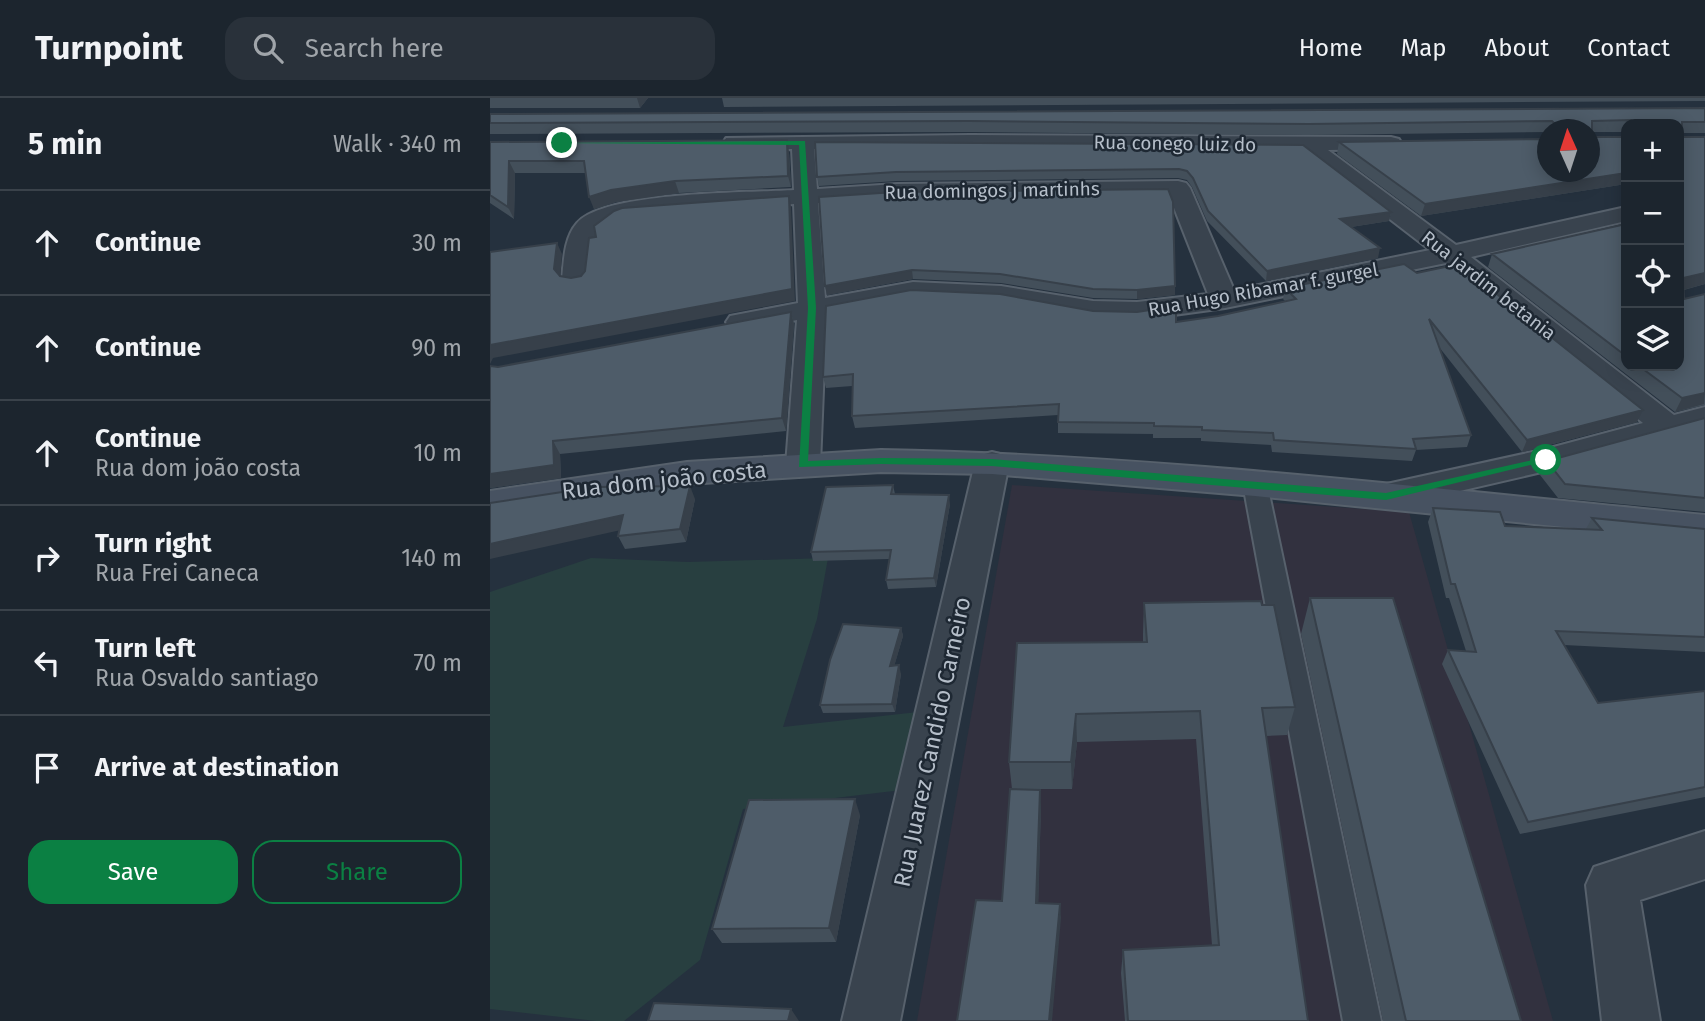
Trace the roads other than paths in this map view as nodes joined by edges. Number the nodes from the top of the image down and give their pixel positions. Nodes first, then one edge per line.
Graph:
1 (719, 143) edge
2 (803, 143) junction
3 (1415, 144) edge
4 (1307, 145) junction
5 (807, 198) junction
6 (1621, 215) edge
7 (1451, 254) junction
8 (576, 279) edge
9 (1225, 300) junction
10 (812, 308) junction
11 (719, 326) edge
12 (1705, 417) edge
13 (1670, 428) junction
14 (992, 463) junction
15 (803, 465) junction
16 (1255, 484) junction
17 (1386, 496) junction
18 (490, 502) edge
19 (1705, 528) edge
20 (1705, 855) edge
21 (871, 1021) edge
22 (1362, 1021) edge
23 (1631, 1021) edge

1 - 2 street, Rua conego luiz do
2 - 4 street, Rua conego luiz do
2 - 5 street
3 - 4 street, Rua conego luiz do
4 - 7 street, Rua jardim betania
5 - 8 street, Rua domingos j martinhs
5 - 9 street, Rua domingos j martinhs
5 - 10 street
6 - 7 street, Rua Hugo Ribamar f. gurgel
7 - 9 street, Rua Hugo Ribamar f. gurgel
7 - 13 street, Rua jardim betania
9 - 10 street, Rua Hugo Ribamar f. gurgel
10 - 11 street, Rua Hugo Ribamar f. gurgel
10 - 15 street
12 - 13 street
13 - 17 street
14 - 15 main road, Rua dom joão costa
14 - 16 main road, Rua dom joão costa
14 - 21 street, Rua Juarez Candido Carneiro
15 - 18 main road, Rua dom joão costa
16 - 17 main road, Rua dom joão costa
16 - 22 lane
17 - 19 main road, Rua dom joão costa
20 - 23 street

